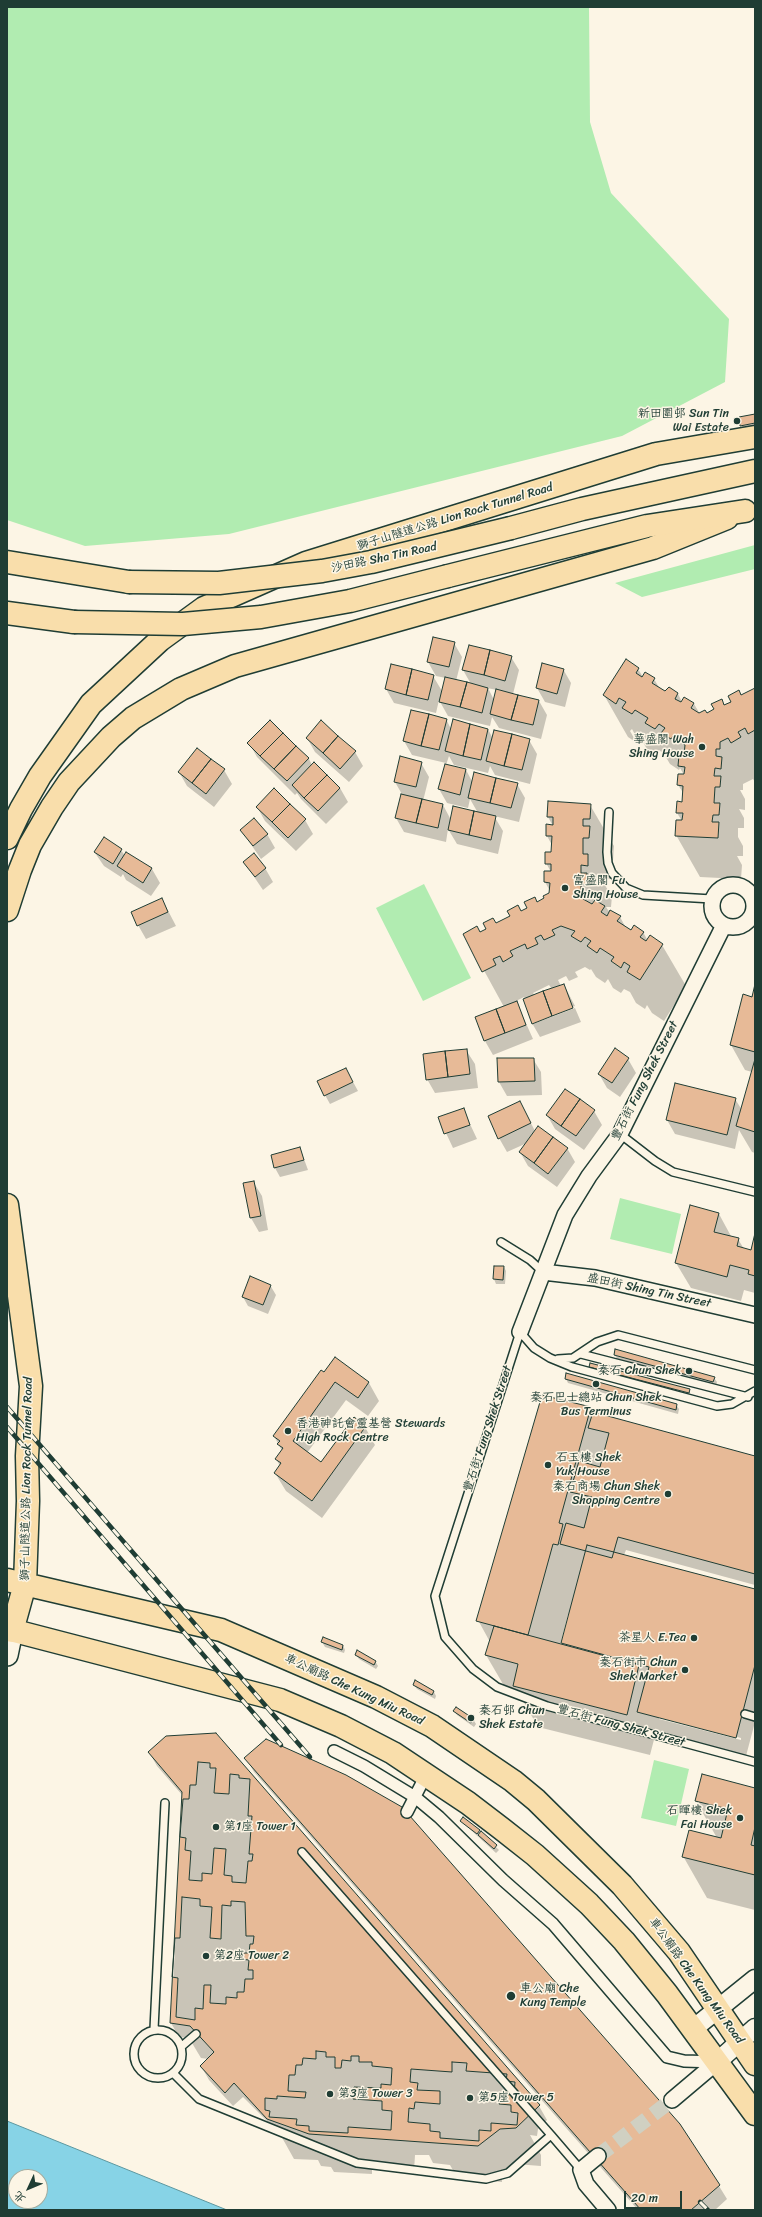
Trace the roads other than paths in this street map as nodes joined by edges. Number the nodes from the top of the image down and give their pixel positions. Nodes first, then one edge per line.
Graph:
1 (755, 437) edge
2 (755, 471) edge
3 (7, 562) edge
4 (7, 613) edge
5 (609, 812) dead end
6 (7, 838) edge
7 (712, 899) junction
8 (755, 907) edge
9 (7, 910) edge
10 (724, 925) junction
11 (620, 1134) junction
12 (755, 1192) edge
13 (7, 1206) edge
14 (501, 1242) dead end
15 (543, 1272) junction
16 (755, 1315) edge
17 (520, 1332) junction
18 (581, 1354) junction
19 (550, 1358) junction
20 (755, 1370) edge
21 (755, 1392) edge
22 (748, 1397) junction
23 (16, 1582) edge
24 (10, 1630) edge
25 (7, 1655) edge
26 (745, 1714) dead end
27 (755, 1717) edge
28 (334, 1751) dead end
29 (755, 1762) edge
30 (426, 1775) junction
31 (415, 1797) junction
32 (165, 1803) dead end
33 (407, 1812) dead end
34 (302, 1852) dead end
35 (755, 1979) edge
36 (717, 2009) junction
37 (154, 2029) junction
38 (693, 2029) junction
39 (196, 2034) dead end
40 (747, 2035) edge
41 (182, 2046) junction
42 (717, 2062) junction
43 (755, 2064) edge
44 (173, 2073) junction
45 (672, 2100) tunnel mouth
46 (755, 2114) edge
47 (551, 2135) junction
48 (598, 2156) tunnel mouth
49 (581, 2170) junction
50 (608, 2210) edge

1 - 6 main road, 獅子山隧道公路 Lion Rock Tunnel Road
2 - 3 main road, 沙田路 Sha Tin Road, bridge
4 - 9 main road, bridge
5 - 7 lane
7 - 8 street
7 - 10 street
8 - 10 street
10 - 11 street, 豐石街 Fung Shek Street
11 - 12 lane
11 - 15 street, 豐石街 Fung Shek Street
13 - 23 main road, 獅子山隧道公路 Lion Rock Tunnel Road
14 - 15 lane
15 - 16 street, 盛田街 Shing Tin Street
15 - 17 street, 豐石街 Fung Shek Street
17 - 19 lane
17 - 29 lane, 豐石街 Fung Shek Street
18 - 19 lane
18 - 20 lane
18 - 22 lane
19 - 22 lane
21 - 22 lane
23 - 24 main road, 獅子山隧道公路 Lion Rock Tunnel Road
23 - 36 main road, 車公廟路 Che Kung Miu Road
24 - 25 main road, 獅子山隧道公路 Lion Rock Tunnel Road
24 - 30 main road
26 - 27 lane
28 - 31 street
30 - 31 street
30 - 38 main road
31 - 33 street
31 - 42 street
32 - 37 lane
34 - 47 lane
35 - 36 street
36 - 38 street
36 - 40 main road, 車公廟路 Che Kung Miu Road
37 - 41 lane
37 - 44 lane
38 - 42 main road
39 - 41 lane
40 - 42 street
40 - 43 main road, 車公廟路 Che Kung Miu Road
41 - 44 lane
42 - 45 street
42 - 46 main road
44 - 47 lane
47 - 49 lane
48 - 49 street
49 - 50 street

